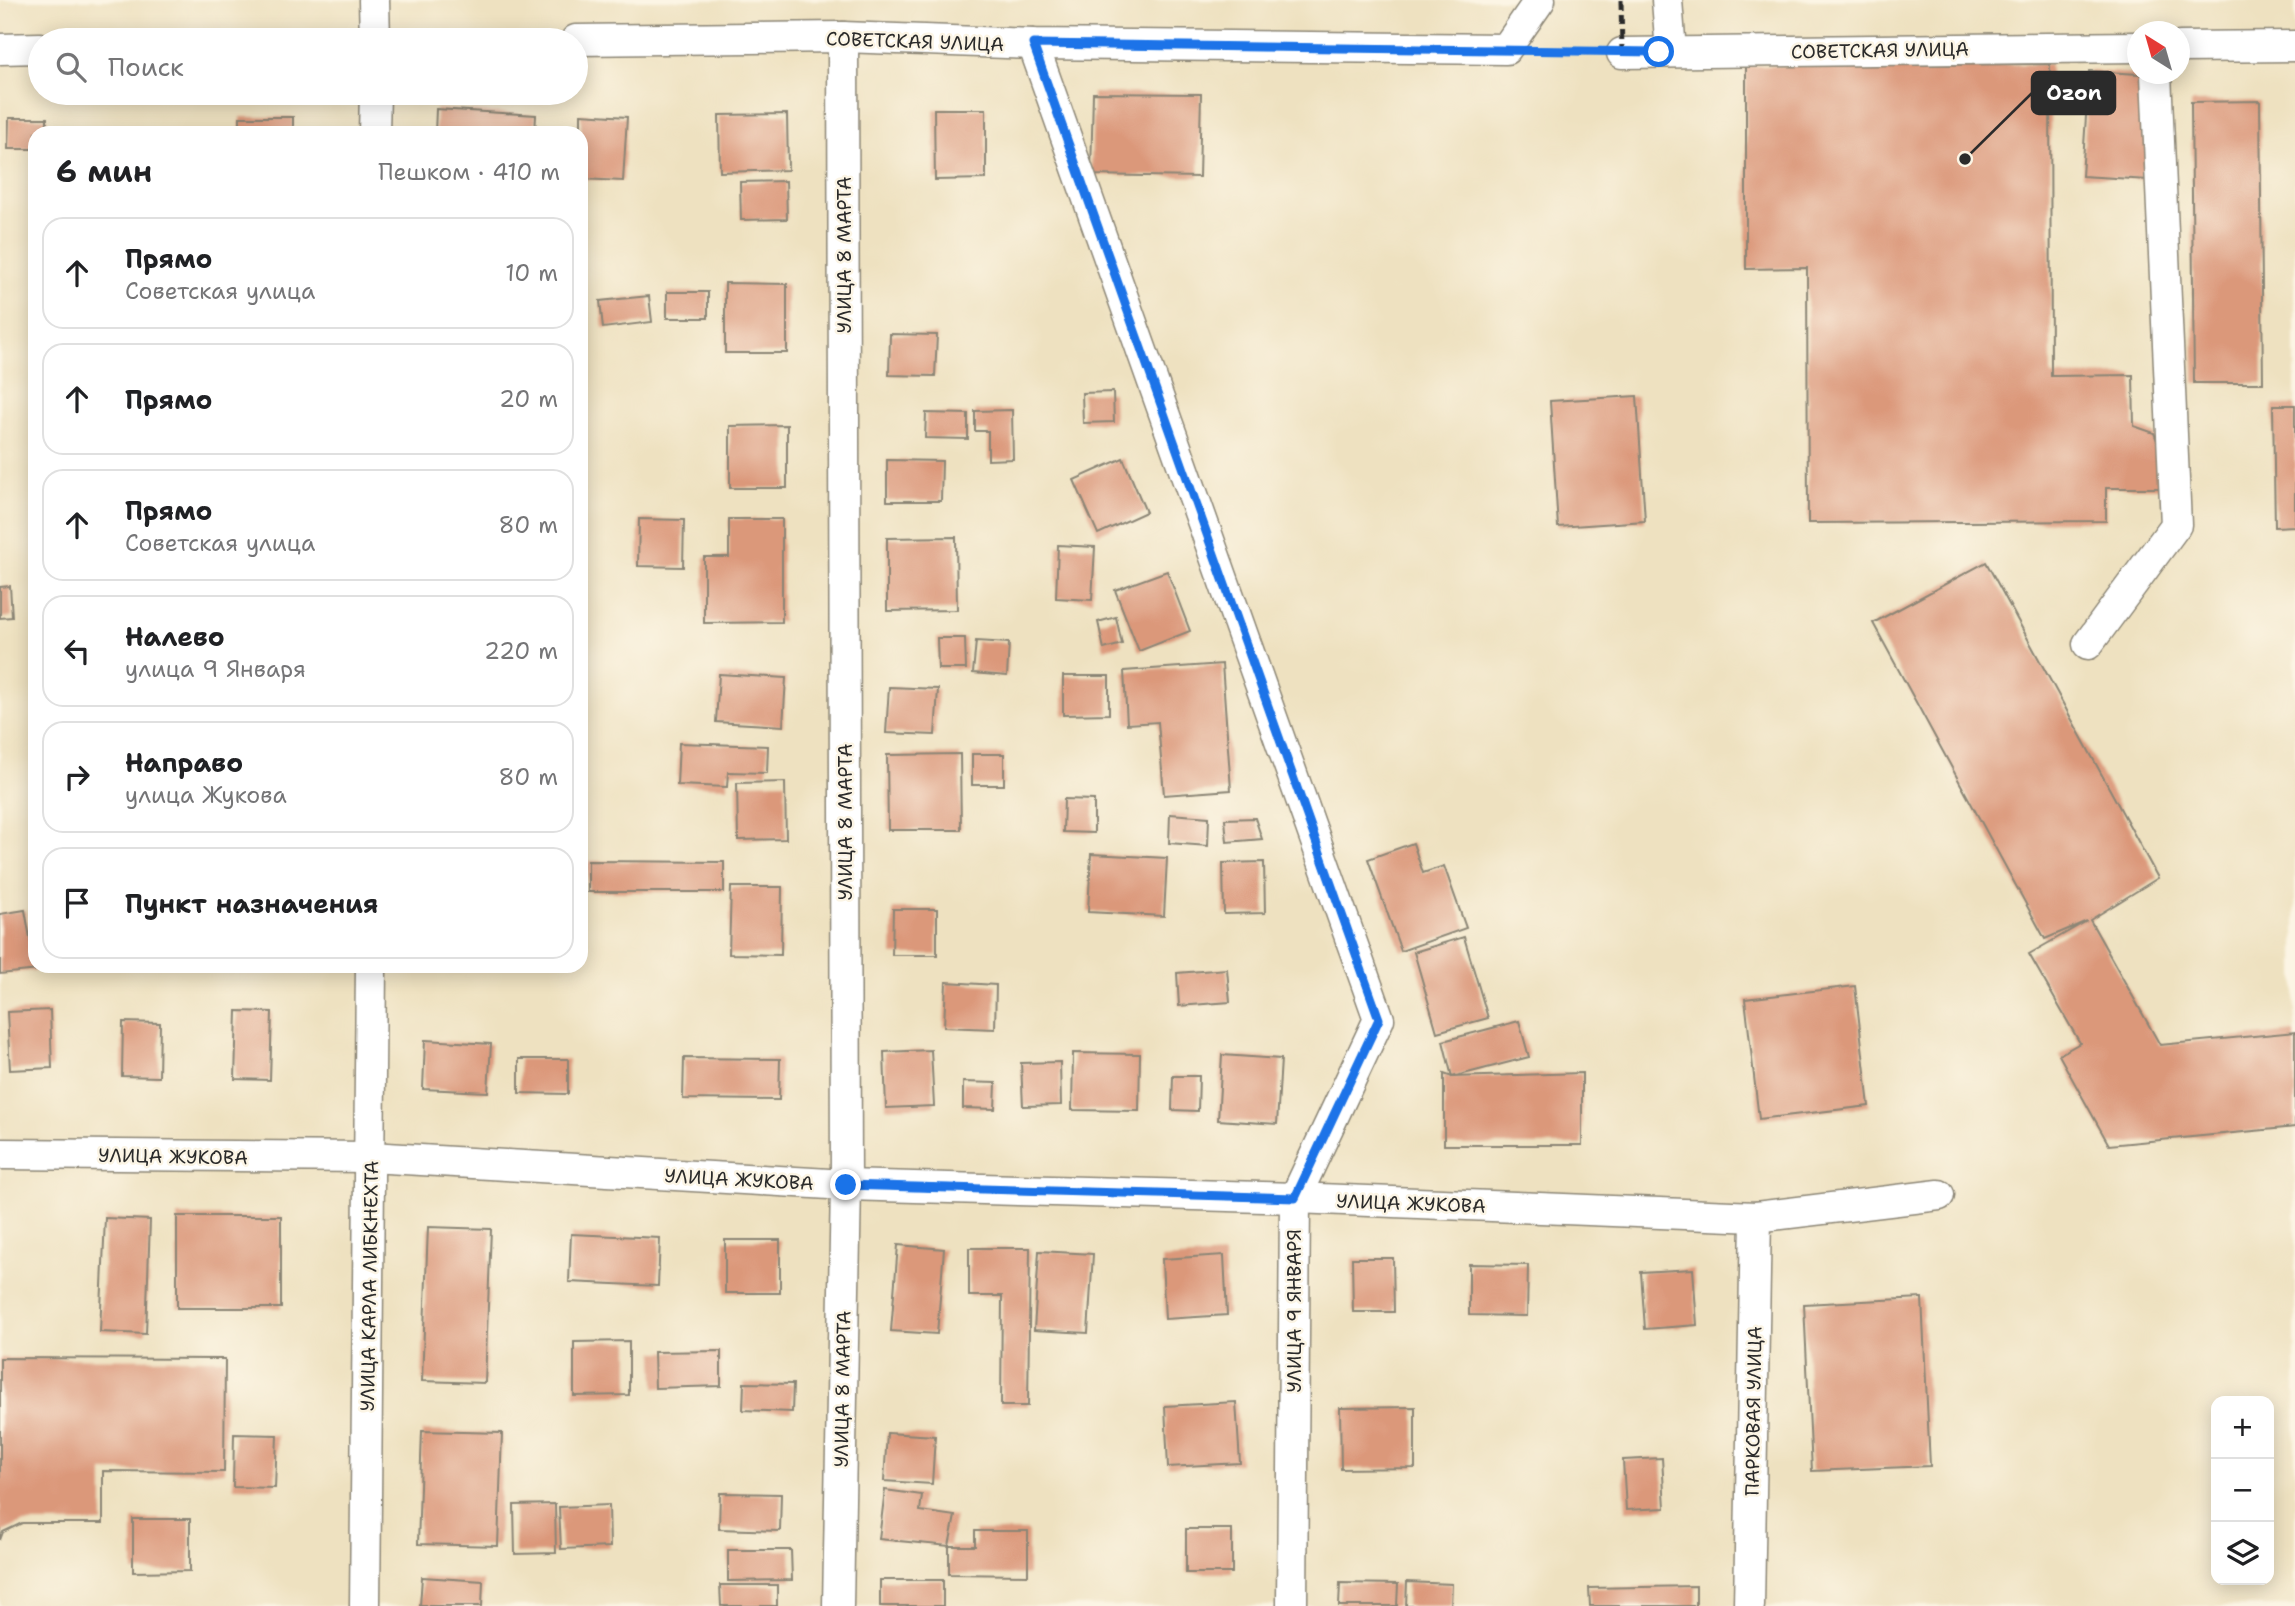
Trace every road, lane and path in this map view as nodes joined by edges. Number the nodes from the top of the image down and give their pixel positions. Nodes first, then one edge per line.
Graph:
1 (374, 0) edge
2 (1539, 0) edge
3 (1667, 0) edge
4 (375, 28) edge
5 (843, 37) junction
6 (588, 40) edge
7 (1033, 44) junction
8 (2295, 46) edge
9 (2127, 47) edge
10 (2190, 47) edge
11 (0, 48) edge
12 (28, 48) edge
13 (1506, 49) junction
14 (1671, 52) junction
15 (1622, 53) joint
16 (2156, 84) edge
17 (375, 105) edge
18 (374, 126) edge
19 (2088, 644) dead end
20 (371, 973) edge
21 (0, 1154) edge
22 (370, 1157) junction
23 (846, 1185) junction
24 (1939, 1195) dead end
25 (1295, 1198) junction
26 (1756, 1217) junction
27 (365, 1606) edge
28 (838, 1606) edge
29 (1292, 1606) edge
30 (1749, 1606) edge

1 - 4 street
2 - 13 street
3 - 14 street
5 - 6 street, СОВЕТСКАЯ УЛИЦА
5 - 7 street, СОВЕТСКАЯ УЛИЦА
5 - 23 street, УЛИЦА 8 МАРТА
7 - 13 street, СОВЕТСКАЯ УЛИЦА
7 - 25 street, УЛИЦА 9 ЯНВАРЯ
8 - 10 street
9 - 14 street, СОВЕТСКАЯ УЛИЦА
11 - 12 street
13 - 15 path
14 - 15 street, СОВЕТСКАЯ УЛИЦА
16 - 19 street
17 - 18 street
20 - 22 street, УЛИЦА КАРЛА ЛИБКНЕХТА
21 - 22 street, УЛИЦА ЖУКОВА
22 - 23 street, УЛИЦА ЖУКОВА
22 - 27 street, УЛИЦА КАРЛА ЛИБКНЕХТА
23 - 25 street, УЛИЦА ЖУКОВА
23 - 28 street, УЛИЦА 8 МАРТА
24 - 26 street, УЛИЦА ЖУКОВА
25 - 26 street, УЛИЦА ЖУКОВА
25 - 29 street, УЛИЦА 9 ЯНВАРЯ
26 - 30 street, ПАРКОВАЯ УЛИЦА

